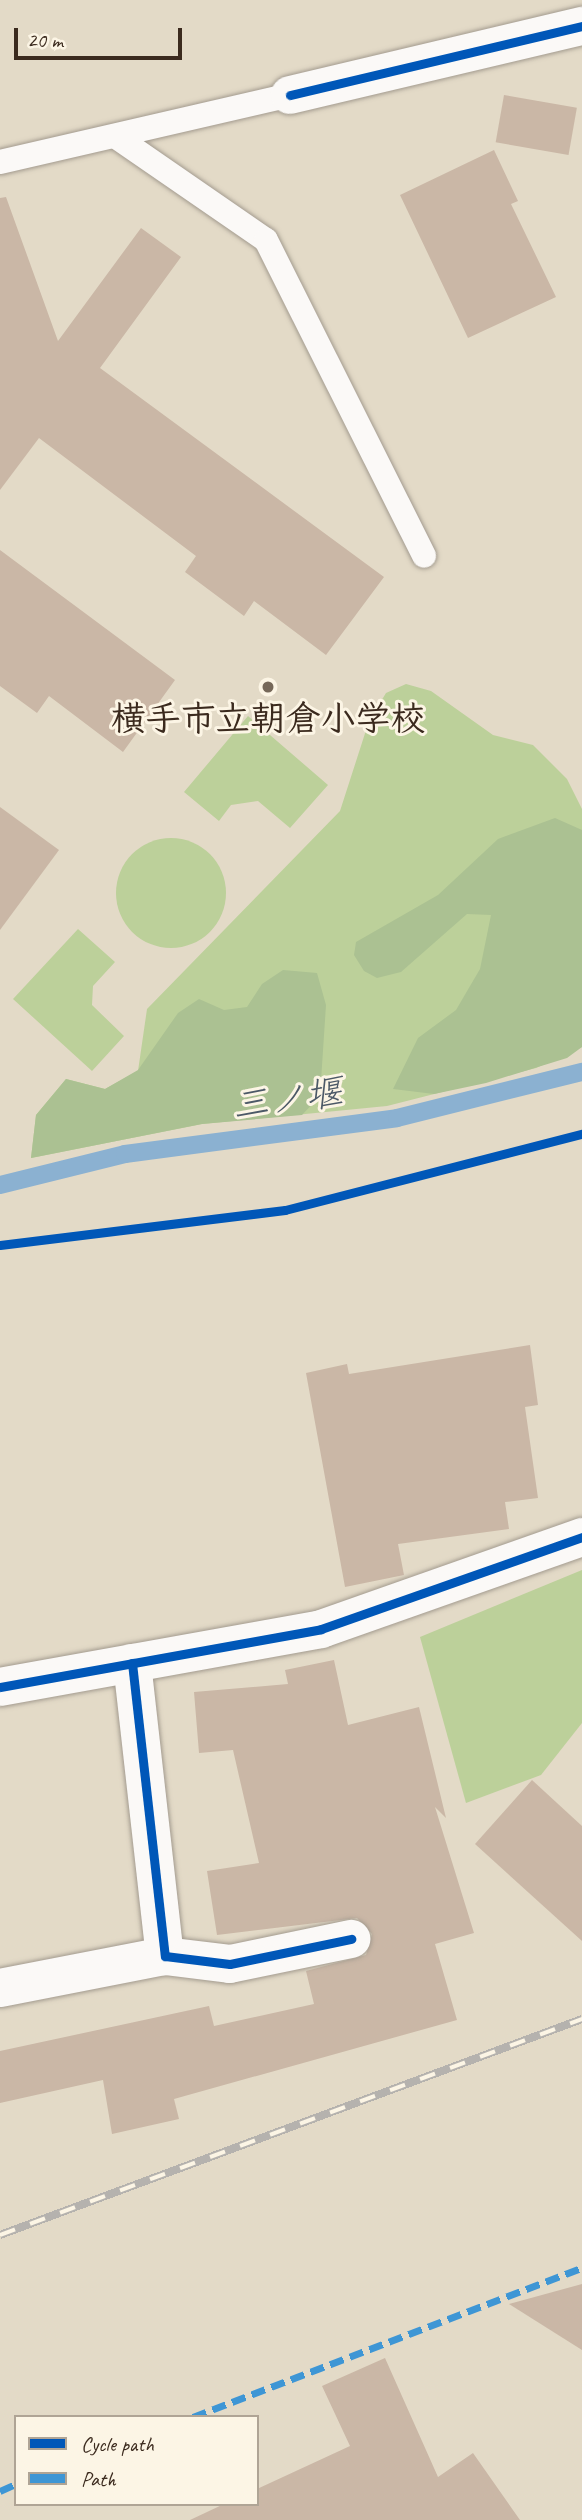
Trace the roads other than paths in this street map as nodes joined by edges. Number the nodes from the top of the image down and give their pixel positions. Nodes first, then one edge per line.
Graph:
1 (582, 26) edge
2 (289, 95) joint
3 (115, 136) junction
4 (0, 162) edge
5 (424, 556) dead end
6 (582, 1537) edge
7 (132, 1663) junction
8 (0, 1687) edge
9 (351, 1939) dead end
10 (165, 1956) junction
11 (0, 1989) edge

1 - 2 street
2 - 3 lane
3 - 4 lane
3 - 5 lane
6 - 7 street
7 - 8 street
7 - 10 street
9 - 10 street
10 - 11 street

